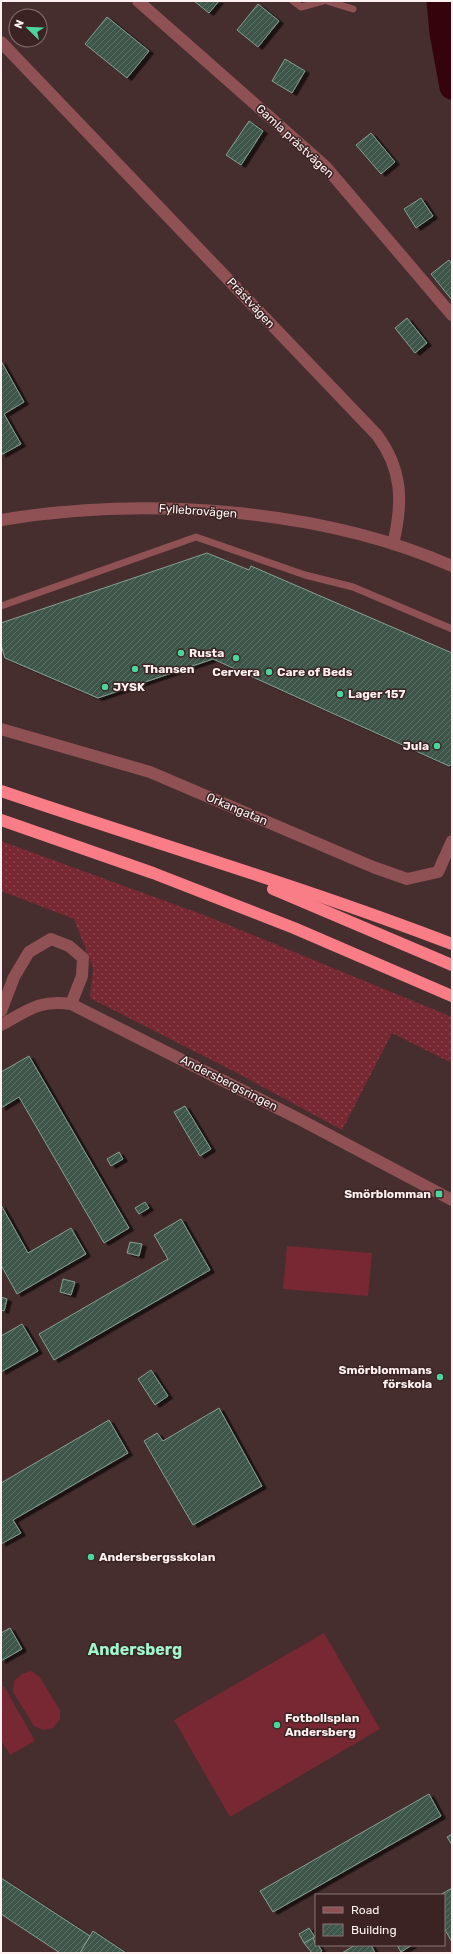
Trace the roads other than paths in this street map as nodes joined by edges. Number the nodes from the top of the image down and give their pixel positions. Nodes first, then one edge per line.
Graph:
1 (138, 1) edge
2 (292, 1) edge
3 (323, 1) edge
4 (327, 1) edge
5 (352, 9) dead end
6 (1, 42) edge
7 (452, 315) edge
8 (1, 520) edge
9 (393, 544) junction
10 (452, 566) edge
11 (1, 606) edge
12 (452, 629) edge
13 (1, 729) edge
14 (1, 791) edge
15 (1, 820) edge
16 (452, 841) edge
17 (164, 846) junction
18 (452, 944) edge
19 (452, 965) edge
20 (452, 996) edge
21 (71, 1004) junction
22 (1, 1011) edge
23 (1, 1025) edge
24 (452, 1200) edge

1 - 7 street, Gamla prästvägen
2 - 3 lane
4 - 5 lane
6 - 9 street, Prästvägen
8 - 9 street, Fyllebrovägen
9 - 10 street
11 - 12 lane
13 - 16 street, Orkangatan
14 - 17 highway
15 - 20 highway
17 - 18 highway
17 - 19 highway
21 - 22 street
21 - 23 street, Andersbergsringen
21 - 24 street, Andersbergsringen

